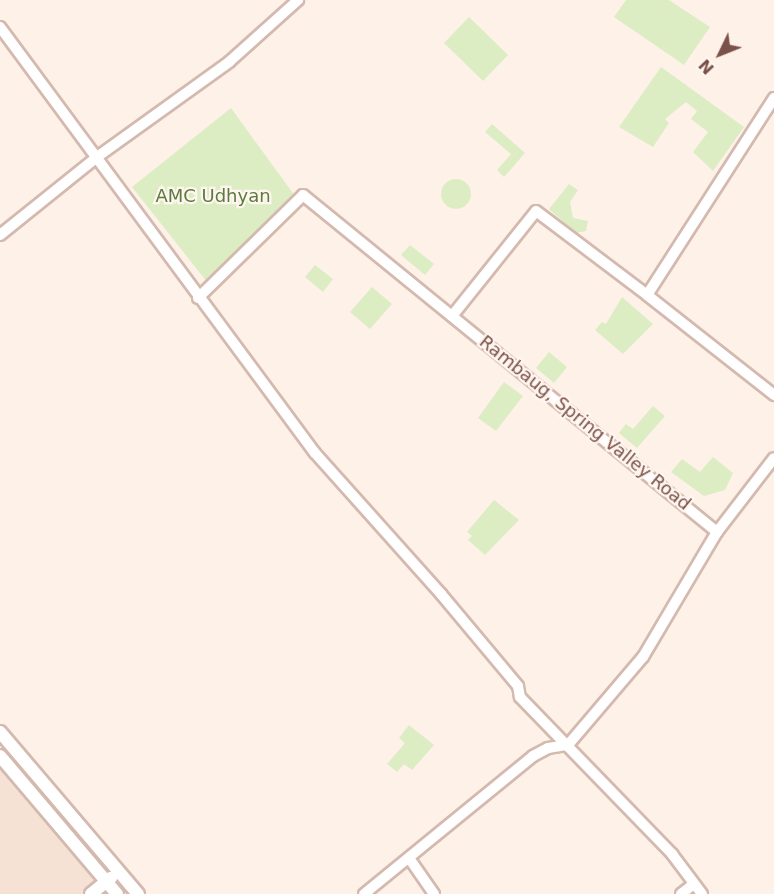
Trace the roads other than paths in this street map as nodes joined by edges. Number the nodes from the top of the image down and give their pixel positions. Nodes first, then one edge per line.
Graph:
1 (298, 0) edge
2 (0, 27) edge
3 (774, 98) edge
4 (97, 157) junction
5 (0, 235) edge
6 (647, 295) junction
7 (198, 298) junction
8 (452, 316) junction
9 (774, 395) edge
10 (774, 458) edge
11 (717, 532) junction
12 (0, 732) edge
13 (568, 745) junction
14 (0, 756) edge
15 (409, 858) junction
16 (119, 871) junction
17 (106, 882) junction
18 (694, 884) junction
19 (91, 894) edge
20 (117, 894) edge
21 (138, 894) edge
22 (364, 894) edge
23 (434, 894) edge
24 (681, 894) edge
25 (702, 894) edge

1 - 4 street
2 - 4 street
3 - 6 street
4 - 5 street
4 - 7 street
6 - 8 street
6 - 9 street
7 - 8 street, Rambaug, Spring Valley Road
7 - 13 street
8 - 11 street, Rambaug, Spring Valley Road
10 - 11 street
11 - 13 street
12 - 16 street
13 - 15 street
13 - 18 street
14 - 17 street
15 - 22 street
15 - 23 street
16 - 17 street
16 - 21 street
17 - 19 street
17 - 20 street
18 - 24 street
18 - 25 street

